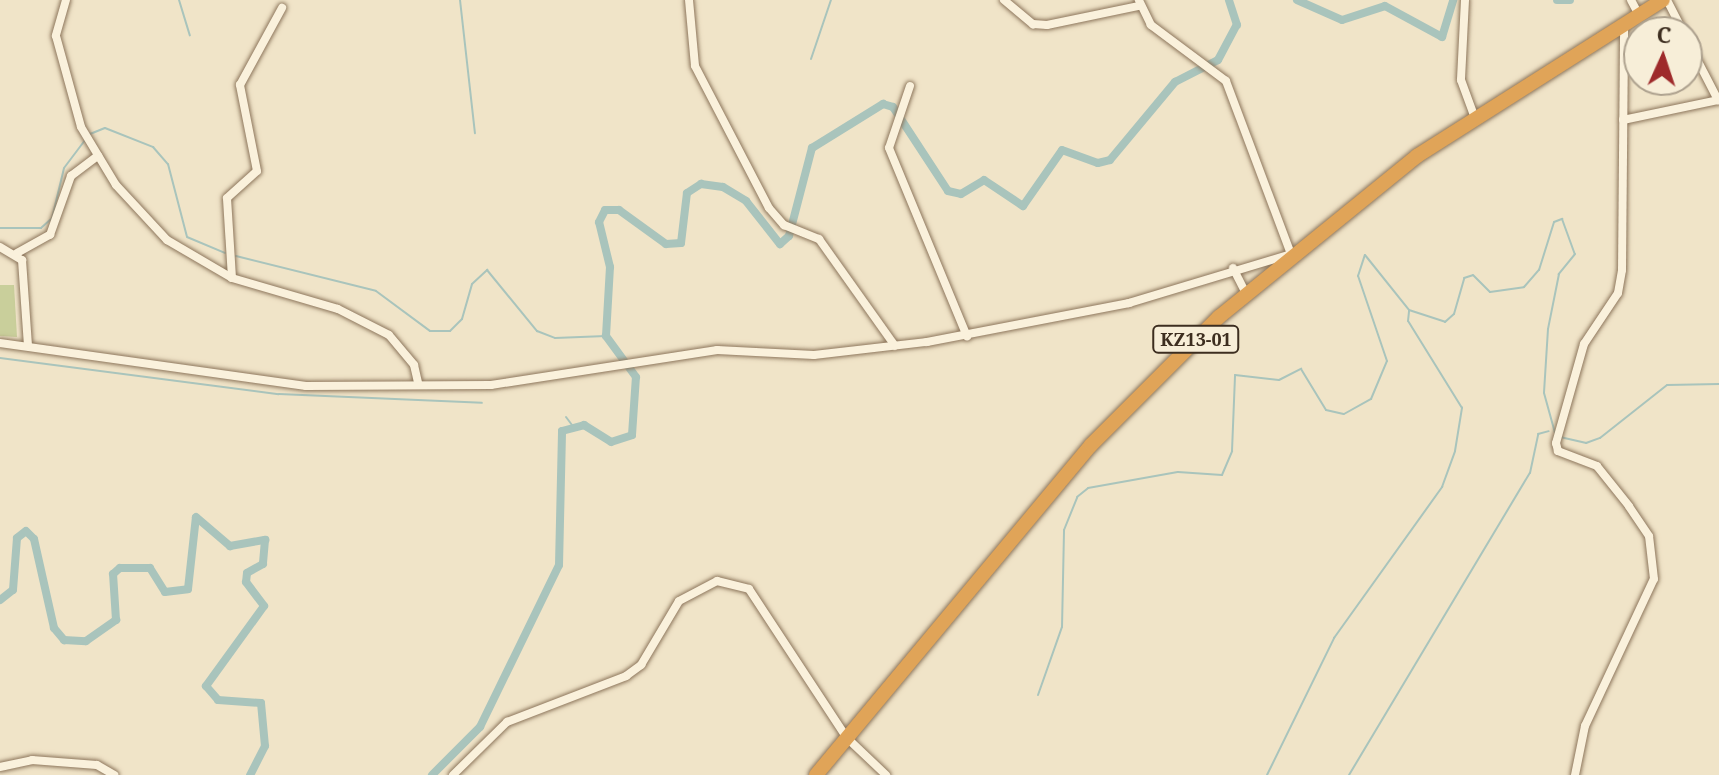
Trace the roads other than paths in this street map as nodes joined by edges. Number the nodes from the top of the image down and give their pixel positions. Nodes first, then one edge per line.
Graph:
1 (66, 0) edge
2 (689, 0) edge
3 (1004, 0) edge
4 (1465, 0) edge
5 (1631, 0) edge
6 (1665, 0) edge
7 (1139, 3) edge
8 (282, 8) dead end
9 (1639, 15) joint
10 (1623, 26) edge
11 (1703, 71) edge
12 (910, 86) dead end
13 (1623, 96) edge
14 (1718, 100) edge
15 (1475, 118) junction
16 (1623, 120) junction
17 (98, 156) junction
18 (0, 247) edge
19 (17, 253) junction
20 (1291, 254) junction
21 (1233, 268) junction
22 (232, 278) junction
23 (1246, 293) junction
24 (967, 336) junction
25 (0, 343) edge
26 (28, 346) junction
27 (895, 346) junction
28 (418, 383) junction
29 (847, 738) junction
30 (0, 767) edge
31 (114, 775) edge
32 (453, 775) edge
33 (816, 775) edge
34 (886, 775) edge
35 (1575, 775) edge

1 - 17 street
2 - 27 street
3 - 7 street
4 - 15 street
5 - 9 street
6 - 9 highway, KZ13-01
7 - 20 street
8 - 22 street
10 - 15 highway, KZ13-01
11 - 14 street
12 - 24 street
13 - 16 street
14 - 16 street
15 - 20 highway, KZ13-01
16 - 35 street
17 - 19 street
17 - 22 street
18 - 19 street
19 - 26 street
20 - 21 street
20 - 23 highway, KZ13-01
21 - 23 street
21 - 24 street
22 - 28 street
23 - 29 highway, KZ13-01
24 - 27 street
25 - 26 street
26 - 28 street
27 - 28 street
29 - 32 street
29 - 33 highway, KZ13-01
29 - 34 street
30 - 31 street

